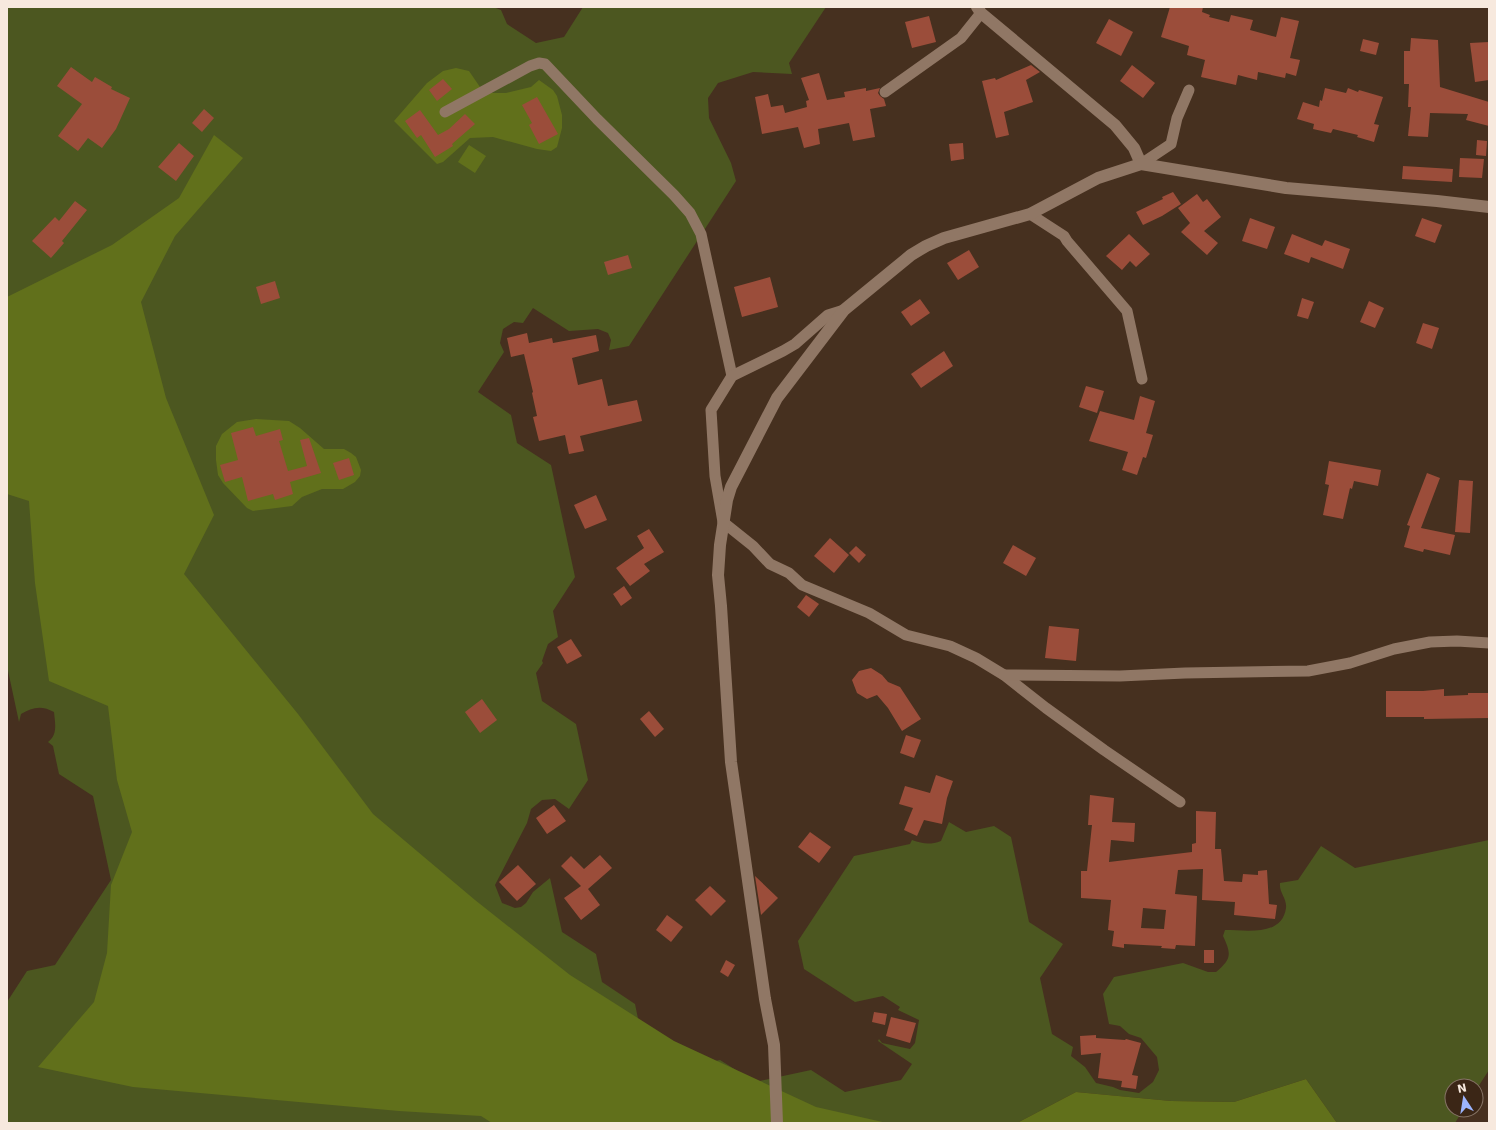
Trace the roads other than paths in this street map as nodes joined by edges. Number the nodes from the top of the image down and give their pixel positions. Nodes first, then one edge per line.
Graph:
1 (979, 10) edge
2 (1189, 90) dead end
3 (885, 92) dead end
4 (445, 112) dead end
5 (1141, 164) junction
6 (1489, 207) edge
7 (1030, 214) junction
8 (844, 310) junction
9 (732, 376) junction
10 (1142, 379) dead end
11 (723, 522) junction
12 (1489, 643) edge
13 (1004, 675) junction
14 (1180, 802) dead end
15 (777, 1123) edge

1 - 3 street
1 - 5 street
2 - 5 street
4 - 9 street
5 - 6 street
5 - 7 street
7 - 8 street
7 - 10 street
8 - 9 street
8 - 11 street
9 - 11 street
11 - 13 street
11 - 15 street
12 - 13 street
13 - 14 street

